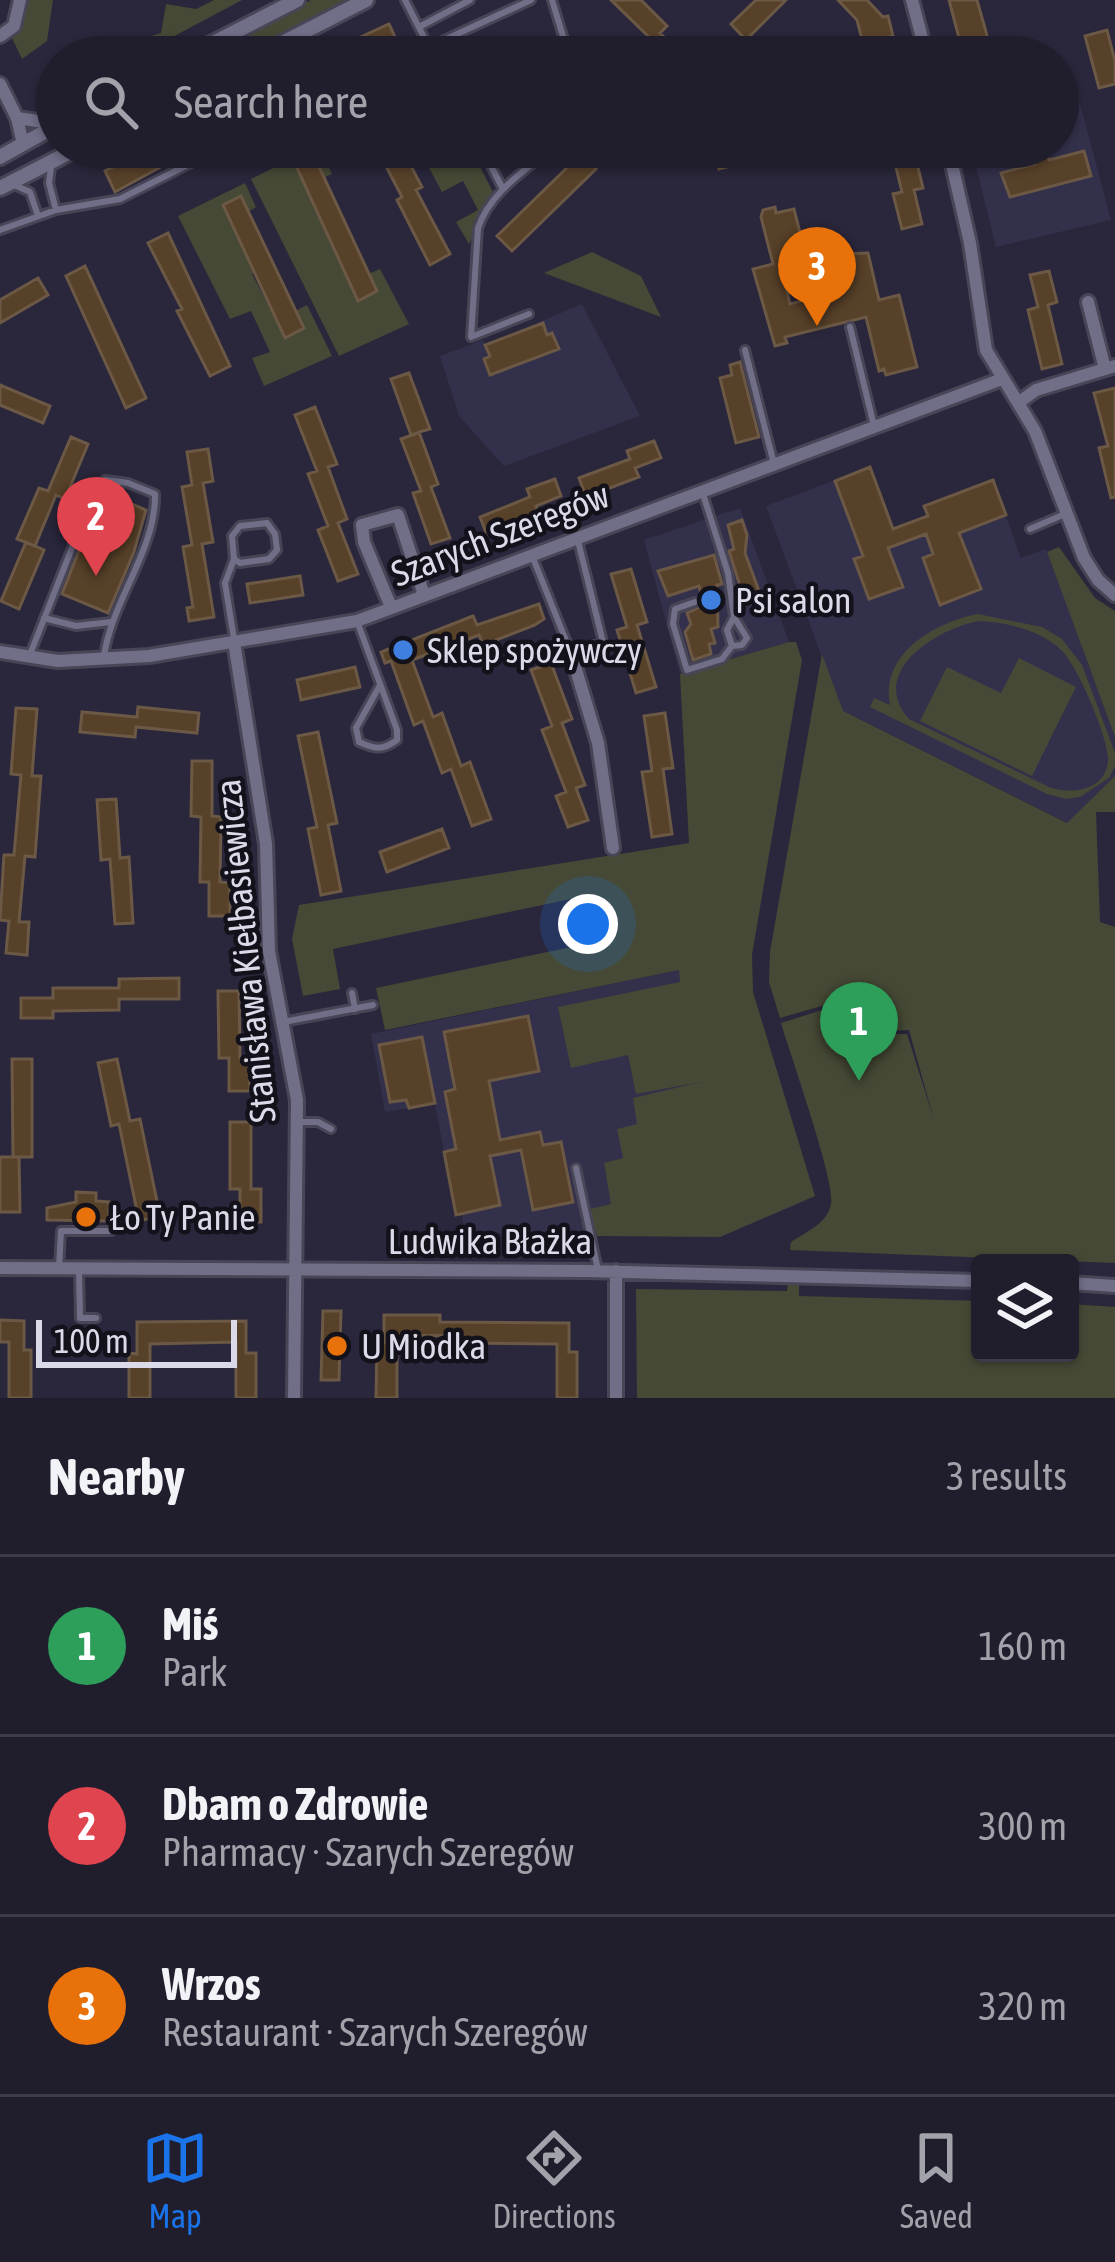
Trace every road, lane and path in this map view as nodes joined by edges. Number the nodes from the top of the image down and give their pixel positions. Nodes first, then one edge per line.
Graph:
1 (20, 0) edge
2 (297, 0) edge
3 (366, 0) edge
4 (405, 0) edge
5 (470, 0) edge
6 (531, 0) edge
7 (552, 0) edge
8 (912, 0) edge
9 (419, 27) junction
10 (0, 32) edge
11 (227, 36) edge
12 (296, 36) edge
13 (424, 36) edge
14 (447, 36) edge
15 (563, 36) edge
16 (921, 36) edge
17 (0, 84) edge
18 (17, 118) junction
19 (36, 121) edge
20 (36, 137) edge
21 (23, 144) junction
22 (3, 150) edge
23 (37, 168) edge
24 (52, 168) edge
25 (182, 168) edge
26 (492, 168) edge
27 (528, 168) edge
28 (953, 168) edge
29 (29, 172) junction
30 (4, 186) edge
31 (503, 189) junction
32 (56, 210) junction
33 (38, 216) junction
34 (0, 230) edge
35 (1088, 302) dead end
36 (529, 314) dead end
37 (850, 327) dead end
38 (745, 350) dead end
39 (1110, 367) edge
40 (1002, 379) junction
41 (1018, 404) junction
42 (874, 426) junction
43 (774, 464) junction
44 (701, 491) junction
45 (1066, 514) junction
46 (1030, 529) dead end
47 (577, 537) junction
48 (531, 555) junction
49 (233, 559) junction
50 (424, 595) junction
51 (1115, 595) edge
52 (694, 602) dead end
53 (391, 607) junction
54 (734, 617) junction
55 (43, 618) junction
56 (357, 621) junction
57 (111, 622) junction
58 (235, 642) junction
59 (732, 646) junction
60 (0, 652) edge
61 (571, 653) junction
62 (29, 657) junction
63 (104, 659) junction
64 (380, 687) junction
65 (613, 848) dead end
66 (352, 993) dead end
67 (373, 1005) dead end
68 (355, 1009) junction
69 (283, 1022) junction
70 (297, 1122) junction
71 (331, 1129) dead end
72 (577, 1168) dead end
73 (111, 1232) dead end
74 (0, 1268) edge
75 (59, 1268) junction
76 (79, 1268) junction
77 (294, 1270) junction
78 (598, 1271) junction
79 (616, 1271) junction
80 (971, 1280) edge
81 (1079, 1284) edge
82 (1115, 1286) edge
83 (97, 1318) dead end
84 (294, 1398) edge
85 (616, 1398) edge

1 - 10 street
2 - 11 street
3 - 12 street
4 - 9 lane
5 - 9 lane
6 - 14 lane
7 - 15 lane
8 - 16 street
9 - 13 lane
17 - 18 street
18 - 19 street
18 - 21 street
20 - 21 street
21 - 22 street
21 - 29 street
22 - 29 street
23 - 29 street
24 - 32 lane
25 - 32 lane
26 - 31 lane
27 - 31 lane
28 - 40 street
29 - 30 street
30 - 33 lane
31 - 36 lane
32 - 33 lane
33 - 34 lane
35 - 39 street
37 - 42 lane
38 - 43 lane
39 - 41 street
40 - 41 street
40 - 42 street, Szarych Szeregów
41 - 45 street
42 - 43 street, Szarych Szeregów
43 - 44 street, Szarych Szeregów
44 - 47 street, Szarych Szeregów
44 - 54 lane
45 - 46 lane
45 - 51 street
47 - 48 street, Szarych Szeregów
47 - 61 lane
48 - 50 street, Szarych Szeregów
48 - 61 lane
49 - 49 lane
49 - 58 lane
50 - 53 street, Szarych Szeregów
50 - 53 street
52 - 59 lane
53 - 56 street, Szarych Szeregów
54 - 59 lane
54 - 59 lane
55 - 57 lane
55 - 57 lane
55 - 62 lane
56 - 58 street, Szarych Szeregów
56 - 64 lane
57 - 63 lane
58 - 63 street, Szarych Szeregów
58 - 69 street, Stanisława Kiełbasiewicza
60 - 62 street, Szarych Szeregów
61 - 65 street
62 - 63 street, Szarych Szeregów
64 - 64 lane
66 - 68 lane
67 - 68 lane
68 - 69 lane
69 - 70 street, Stanisława Kiełbasiewicza
70 - 71 lane
70 - 77 street, Stanisława Kiełbasiewicza
72 - 78 lane
73 - 75 lane
74 - 75 street, Ludwika Błażka
75 - 76 street, Ludwika Błażka
76 - 77 street, Ludwika Błażka
76 - 83 lane
77 - 78 street, Ludwika Błażka
77 - 84 street, Stanisława Kiełbasiewicza
78 - 79 street, Ludwika Błażka
79 - 80 street, Ludwika Błażka
79 - 85 street
81 - 82 street

